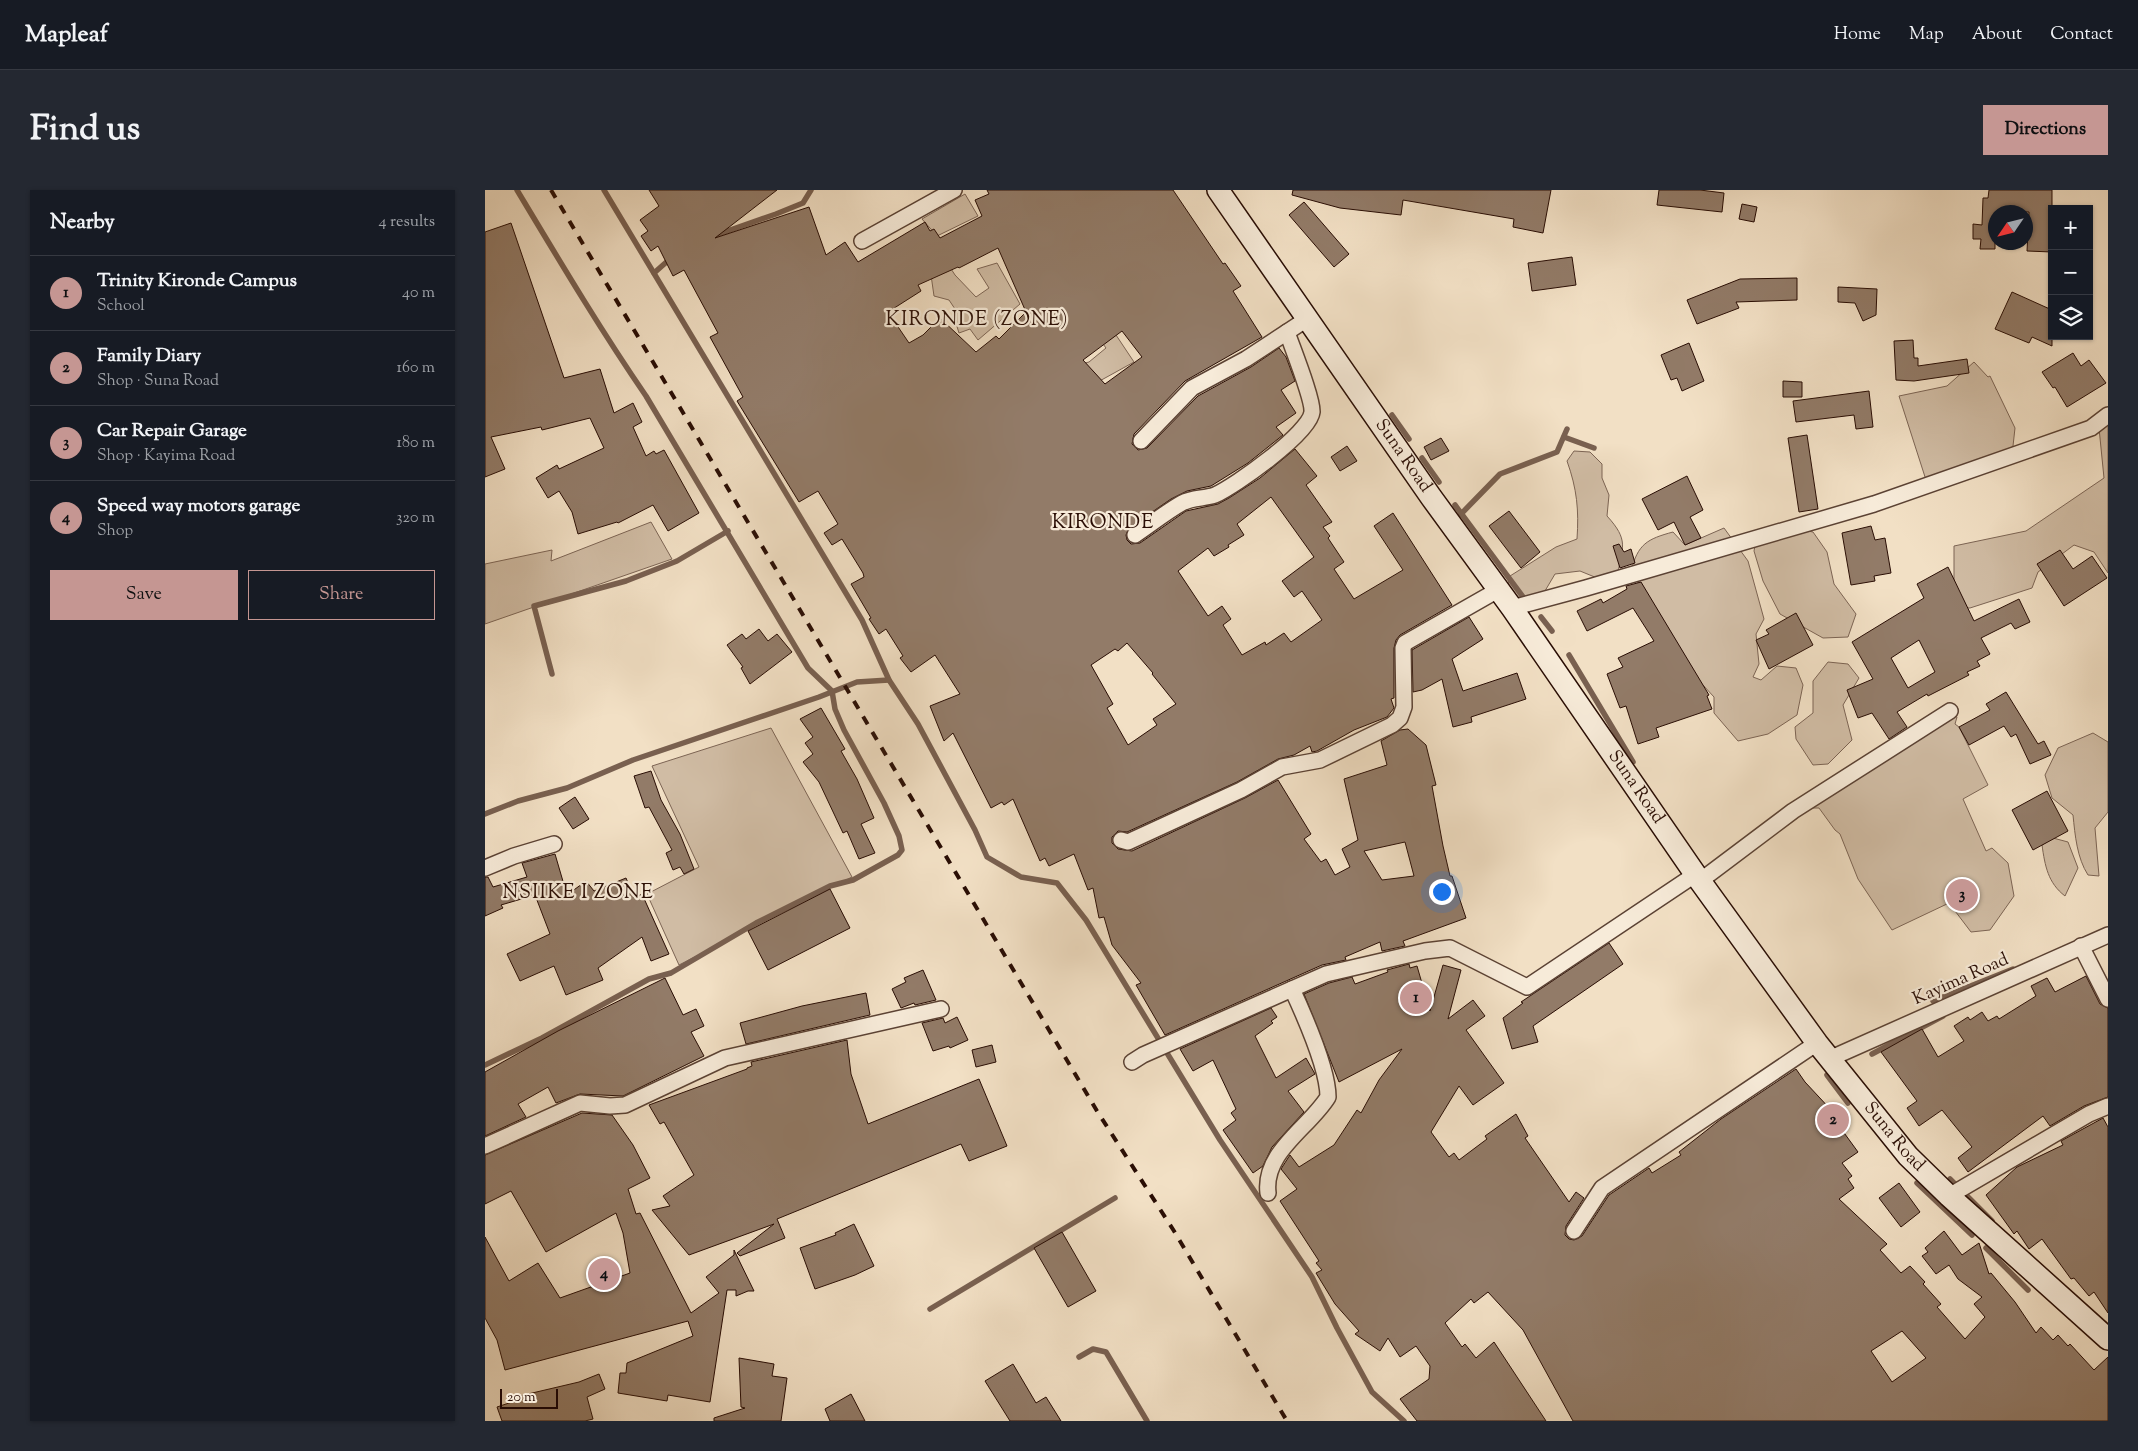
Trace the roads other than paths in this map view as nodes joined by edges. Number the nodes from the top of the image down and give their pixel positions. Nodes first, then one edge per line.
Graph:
1 (953, 190) edge
2 (1227, 194) edge
3 (862, 241) dead end
4 (1307, 319) junction
5 (1287, 332) junction
6 (2108, 416) edge
7 (1141, 441) dead end
8 (1135, 535) dead end
9 (1498, 590) junction
10 (1512, 608) junction
11 (1950, 711) dead end
12 (1121, 840) dead end
13 (554, 844) dead end
14 (485, 868) edge
15 (1698, 877) junction
16 (2108, 935) edge
17 (2081, 946) junction
18 (1292, 989) junction
19 (2108, 999) edge
20 (941, 1010) dead end
21 (1823, 1051) junction
22 (1132, 1062) dead end
23 (2108, 1106) edge
24 (485, 1146) edge
25 (1268, 1193) dead end
26 (1949, 1196) junction
27 (1574, 1231) dead end
28 (2108, 1339) edge

1 - 3 street
2 - 4 street, Suna Road
4 - 5 street
4 - 9 street, Suna Road
5 - 7 street
5 - 8 street
6 - 10 street
9 - 10 street, Suna Road
9 - 12 street
10 - 15 street, Suna Road
11 - 15 street
13 - 14 street
15 - 18 street
15 - 21 street, Suna Road
16 - 17 street, Kayima Road
17 - 19 street
17 - 21 street, Kayima Road
18 - 22 street
18 - 25 street
20 - 24 street
21 - 26 street, Suna Road
21 - 27 street, Kayima Road
23 - 26 street
26 - 28 street, Suna Road

